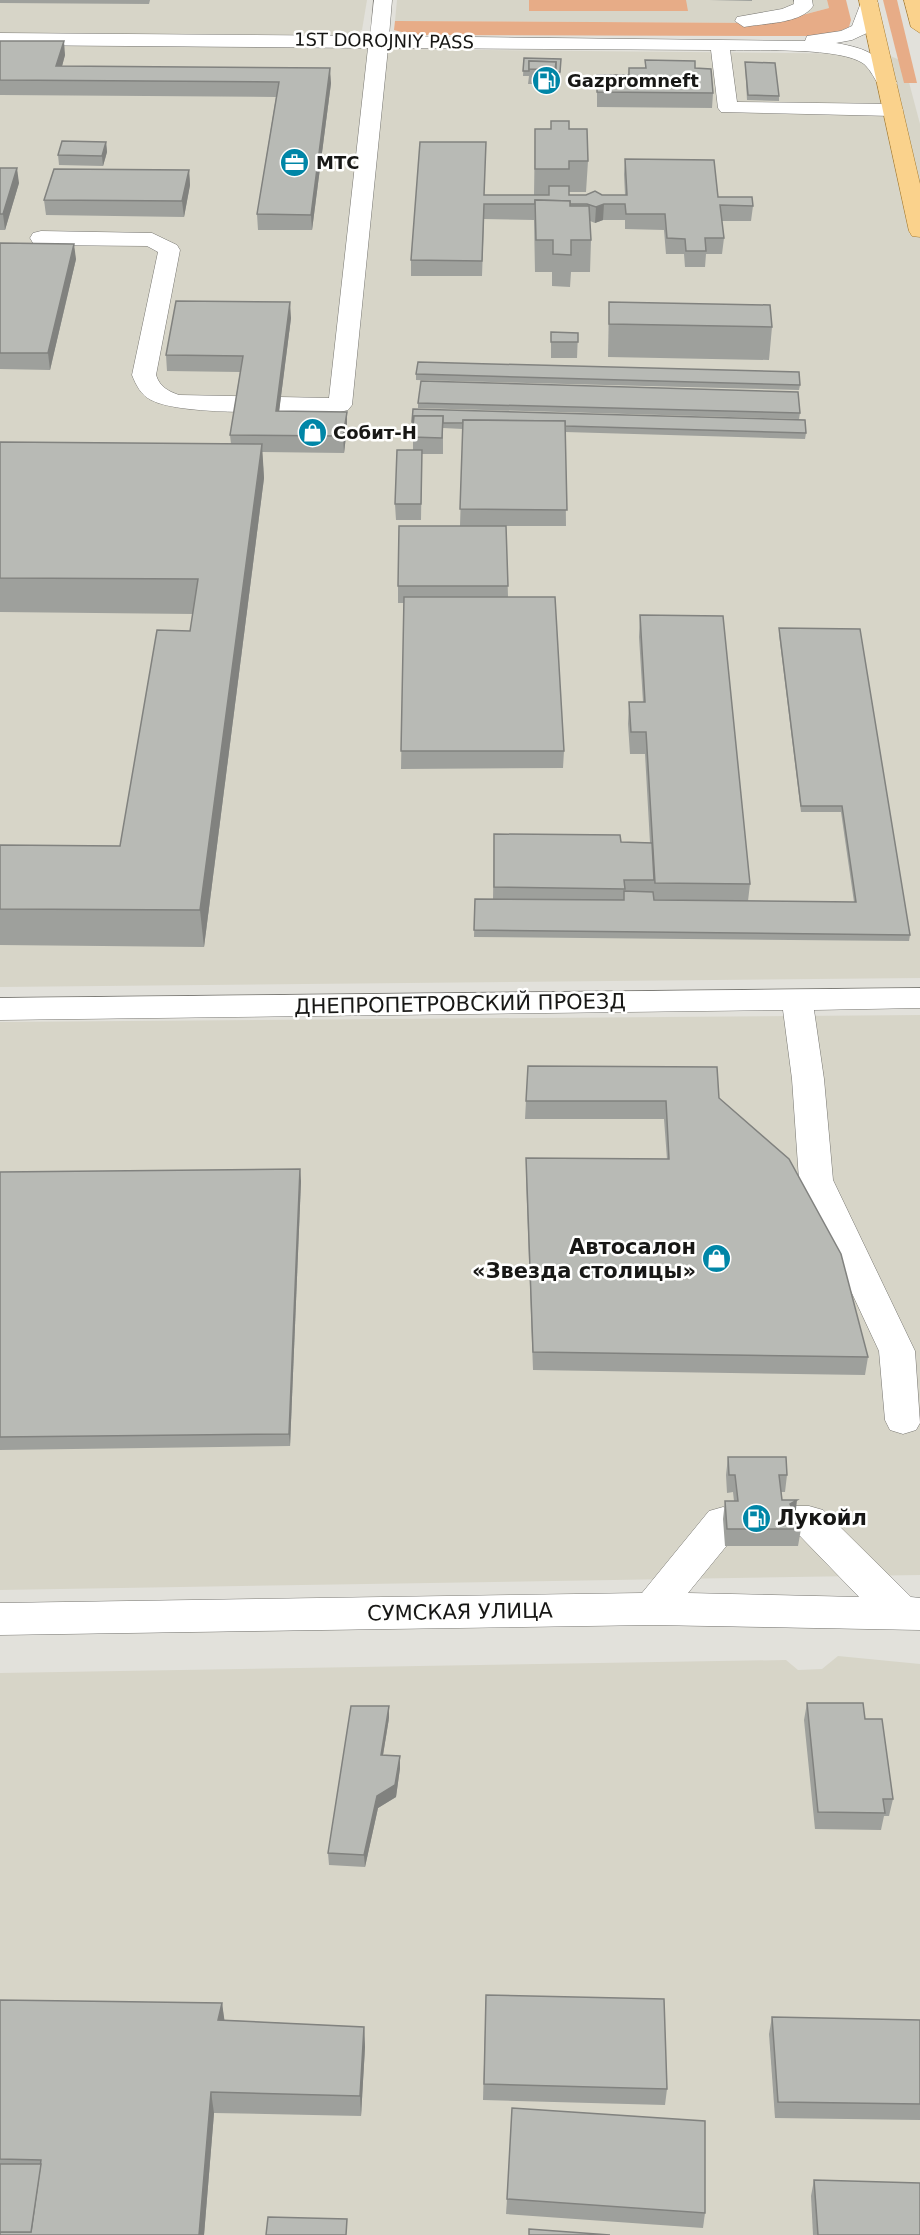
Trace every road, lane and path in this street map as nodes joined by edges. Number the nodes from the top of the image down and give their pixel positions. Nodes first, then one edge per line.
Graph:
1 (382, 0) edge
2 (791, 0) edge
3 (803, 0) edge
4 (914, 0) edge
5 (868, 2) edge
6 (764, 17) junction
7 (920, 27) edge
8 (0, 39) edge
9 (379, 41) junction
10 (433, 42) junction
11 (631, 45) junction
12 (720, 45) junction
13 (758, 45) junction
14 (493, 62) dead end
15 (589, 63) dead end
16 (887, 83) junction
17 (893, 110) junction
18 (920, 231) edge
19 (41, 238) dead end
20 (920, 998) edge
21 (796, 1000) junction
22 (0, 1009) edge
23 (903, 1420) dead end
24 (788, 1521) edge
25 (723, 1522) edge
26 (652, 1609) junction
27 (910, 1614) edge
28 (0, 1619) edge

1 - 9 street
2 - 6 street
3 - 6 street
4 - 7 main road
5 - 13 street
5 - 16 main road
6 - 13 street
8 - 9 street, 1ST DOROJNIY PASS
9 - 10 street, 1ST DOROJNIY PASS
9 - 19 street
10 - 11 street, 1ST DOROJNIY PASS
10 - 14 street
11 - 12 street, 1ST DOROJNIY PASS
11 - 15 street
12 - 13 street, 1ST DOROJNIY PASS
12 - 17 street
13 - 16 street
16 - 17 main road
17 - 18 main road
20 - 21 street, ДНЕПРОПЕТРОВСКИЙ ПРОЕЗД
21 - 22 street, ДНЕПРОПЕТРОВСКИЙ ПРОЕЗД
21 - 23 street
24 - 27 street
25 - 26 street
26 - 27 street, СУМСКАЯ УЛИЦА
26 - 28 street, СУМСКАЯ УЛИЦА

